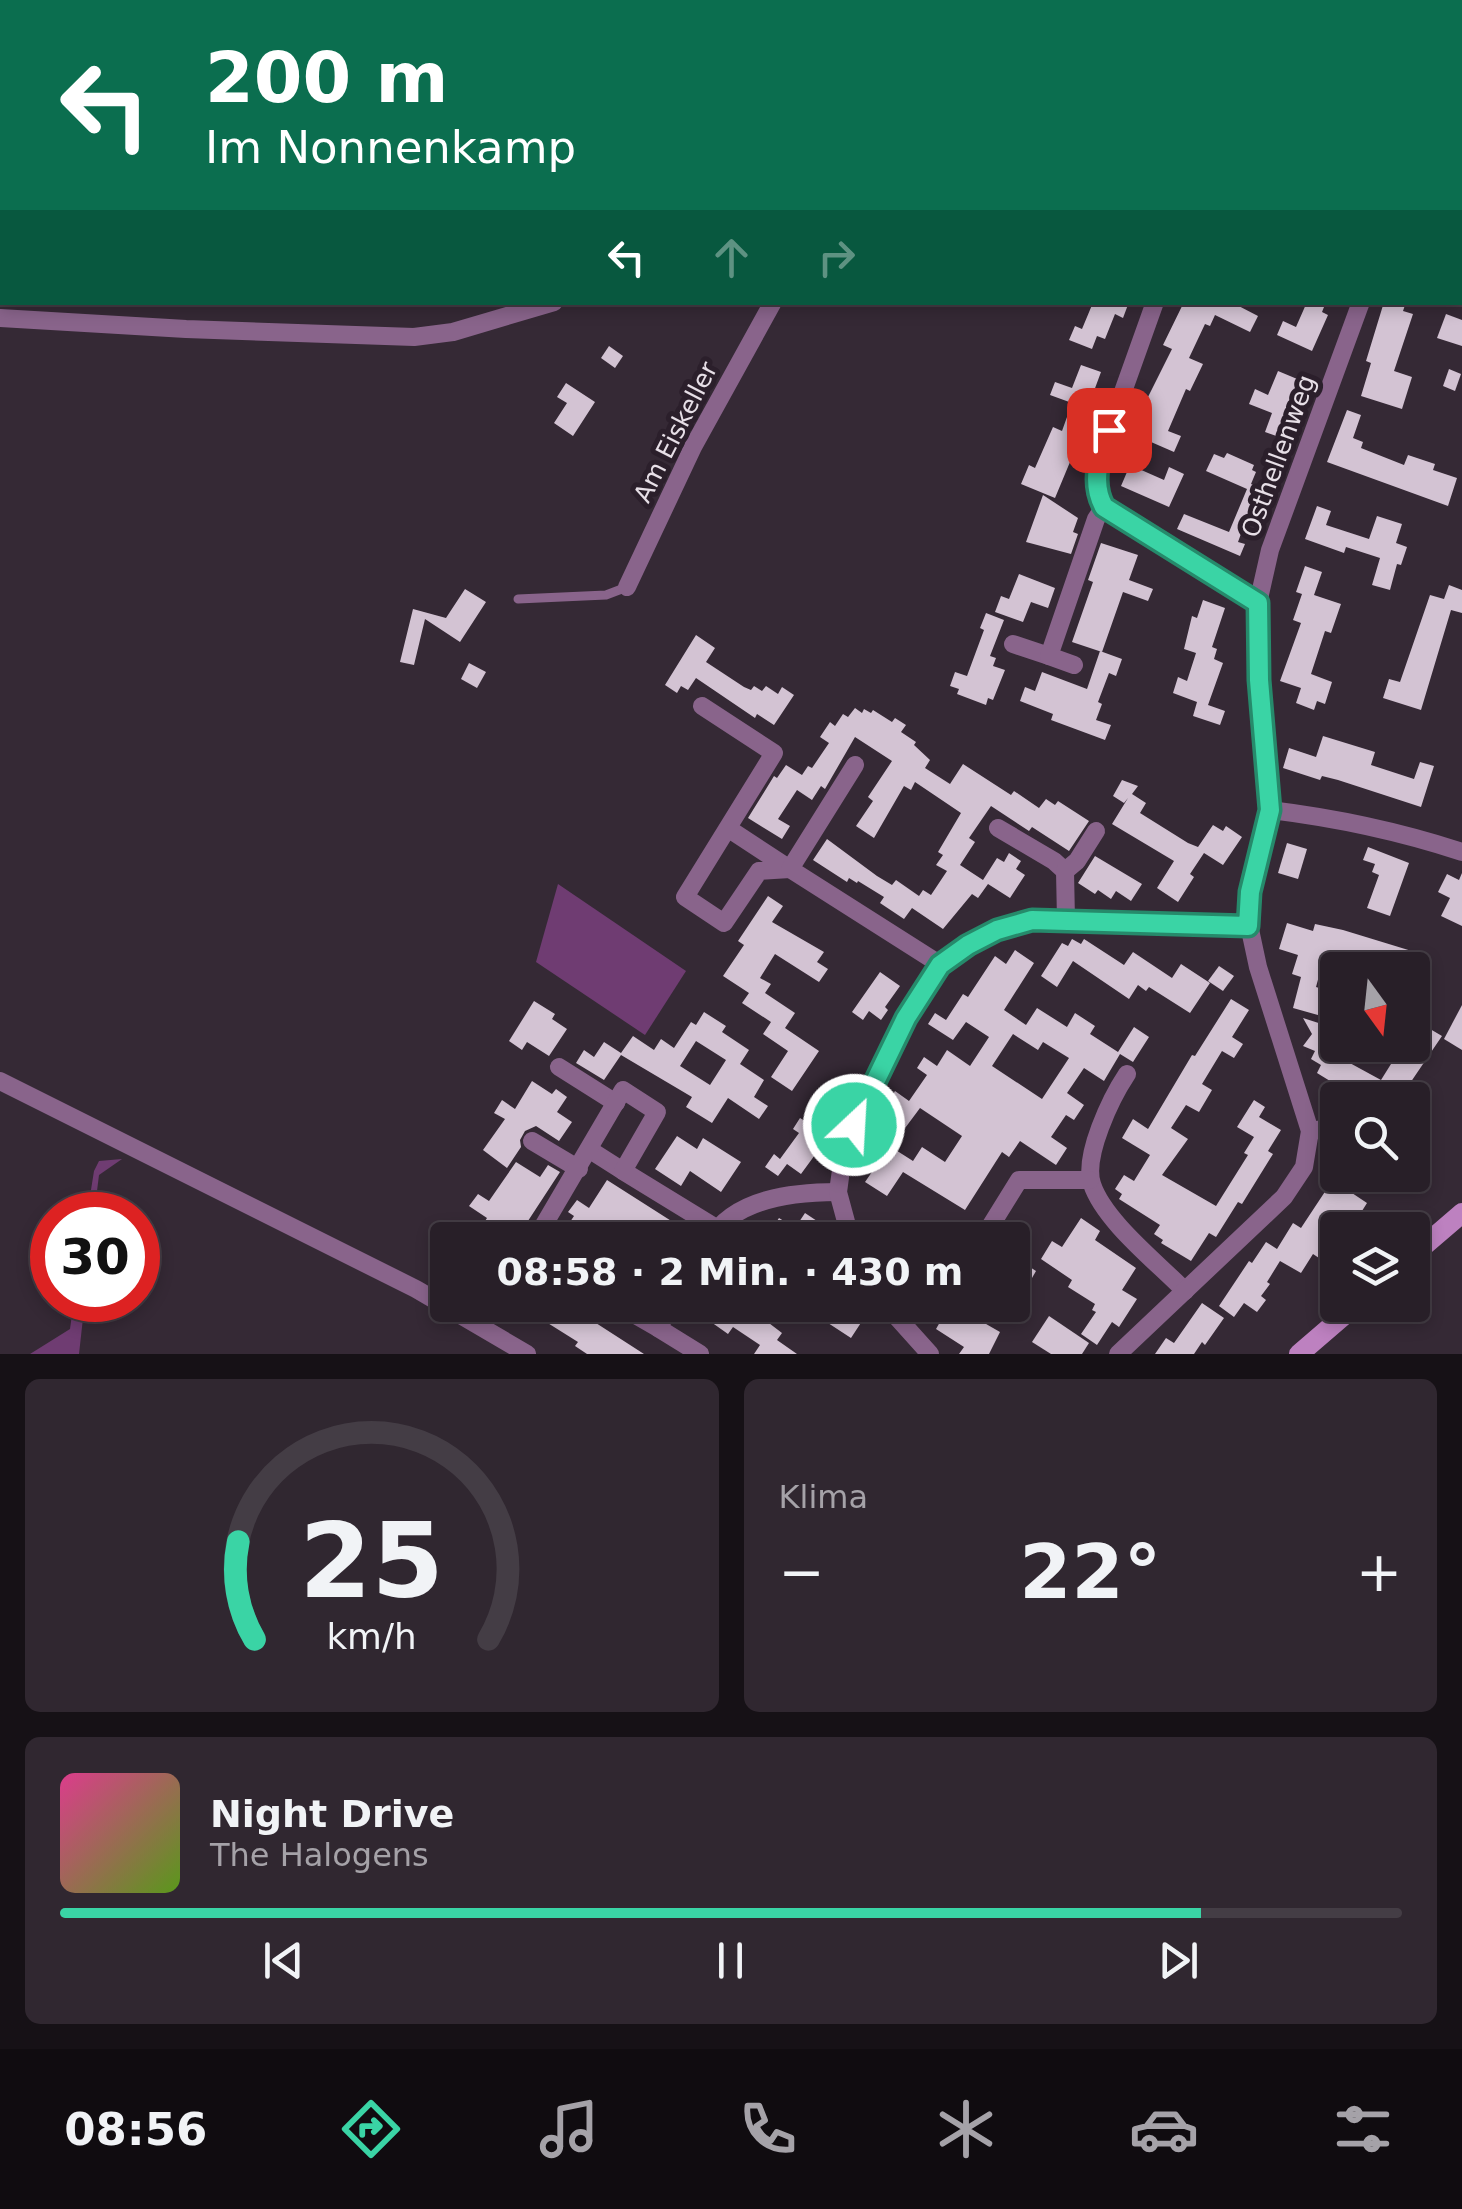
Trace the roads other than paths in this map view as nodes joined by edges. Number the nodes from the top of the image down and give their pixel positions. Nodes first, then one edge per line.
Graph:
1 (545, 305) edge
2 (770, 305) edge
3 (1154, 305) edge
4 (1360, 305) edge
5 (0, 318) edge
6 (1104, 507) junction
7 (627, 587) joint
8 (518, 599) dead end
9 (1258, 603) junction
10 (1014, 644) dead end
11 (1049, 656) junction
12 (1074, 666) dead end
13 (702, 706) dead end
14 (855, 764) dead end
15 (1270, 810) junction
16 (998, 828) dead end
17 (729, 829) junction
18 (1096, 831) dead end
19 (1462, 852) edge
20 (790, 869) junction
21 (1065, 872) junction
22 (1066, 920) junction
23 (1248, 926) junction
24 (940, 965) junction
25 (560, 1067) dead end
26 (1127, 1074) dead end
27 (0, 1081) edge
28 (616, 1103) junction
29 (1320, 1130) edge
30 (1310, 1131) junction
31 (532, 1141) dead end
32 (590, 1150) junction
33 (579, 1169) junction
34 (623, 1171) junction
35 (1090, 1180) junction
36 (838, 1192) junction
37 (1462, 1213) edge
38 (546, 1222) edge
39 (696, 1222) edge
40 (730, 1222) edge
41 (846, 1222) edge
42 (993, 1222) edge
43 (1430, 1241) edge
44 (1185, 1291) junction
45 (648, 1322) edge
46 (662, 1322) edge
47 (901, 1322) edge
48 (1337, 1322) edge
49 (658, 1328) junction
50 (527, 1354) edge
51 (700, 1354) edge
52 (930, 1354) edge
53 (1118, 1354) edge
54 (1300, 1354) edge

1 - 5 street
2 - 7 street, Am Eiskeller
3 - 6 street
4 - 9 street, Osthellenweg
6 - 9 street
6 - 11 street
7 - 8 lane
9 - 15 street, Osthellenweg
10 - 11 street
11 - 12 street
13 - 17 street
14 - 20 street
15 - 19 street
15 - 23 street, Osthellenweg
16 - 21 street
17 - 20 street
17 - 20 street
18 - 21 street
20 - 24 street
21 - 22 street
22 - 23 street
22 - 24 street
23 - 30 street
24 - 36 street
25 - 28 street
26 - 35 street
27 - 50 street
28 - 32 street
28 - 34 street
29 - 30 street
30 - 44 street
31 - 33 street
32 - 33 street
32 - 34 street
33 - 38 street
34 - 39 street
35 - 42 street
35 - 44 street
36 - 40 street
36 - 41 street
37 - 43 main road
44 - 53 street
45 - 49 street
46 - 49 street
47 - 52 street
48 - 54 main road
49 - 51 street

